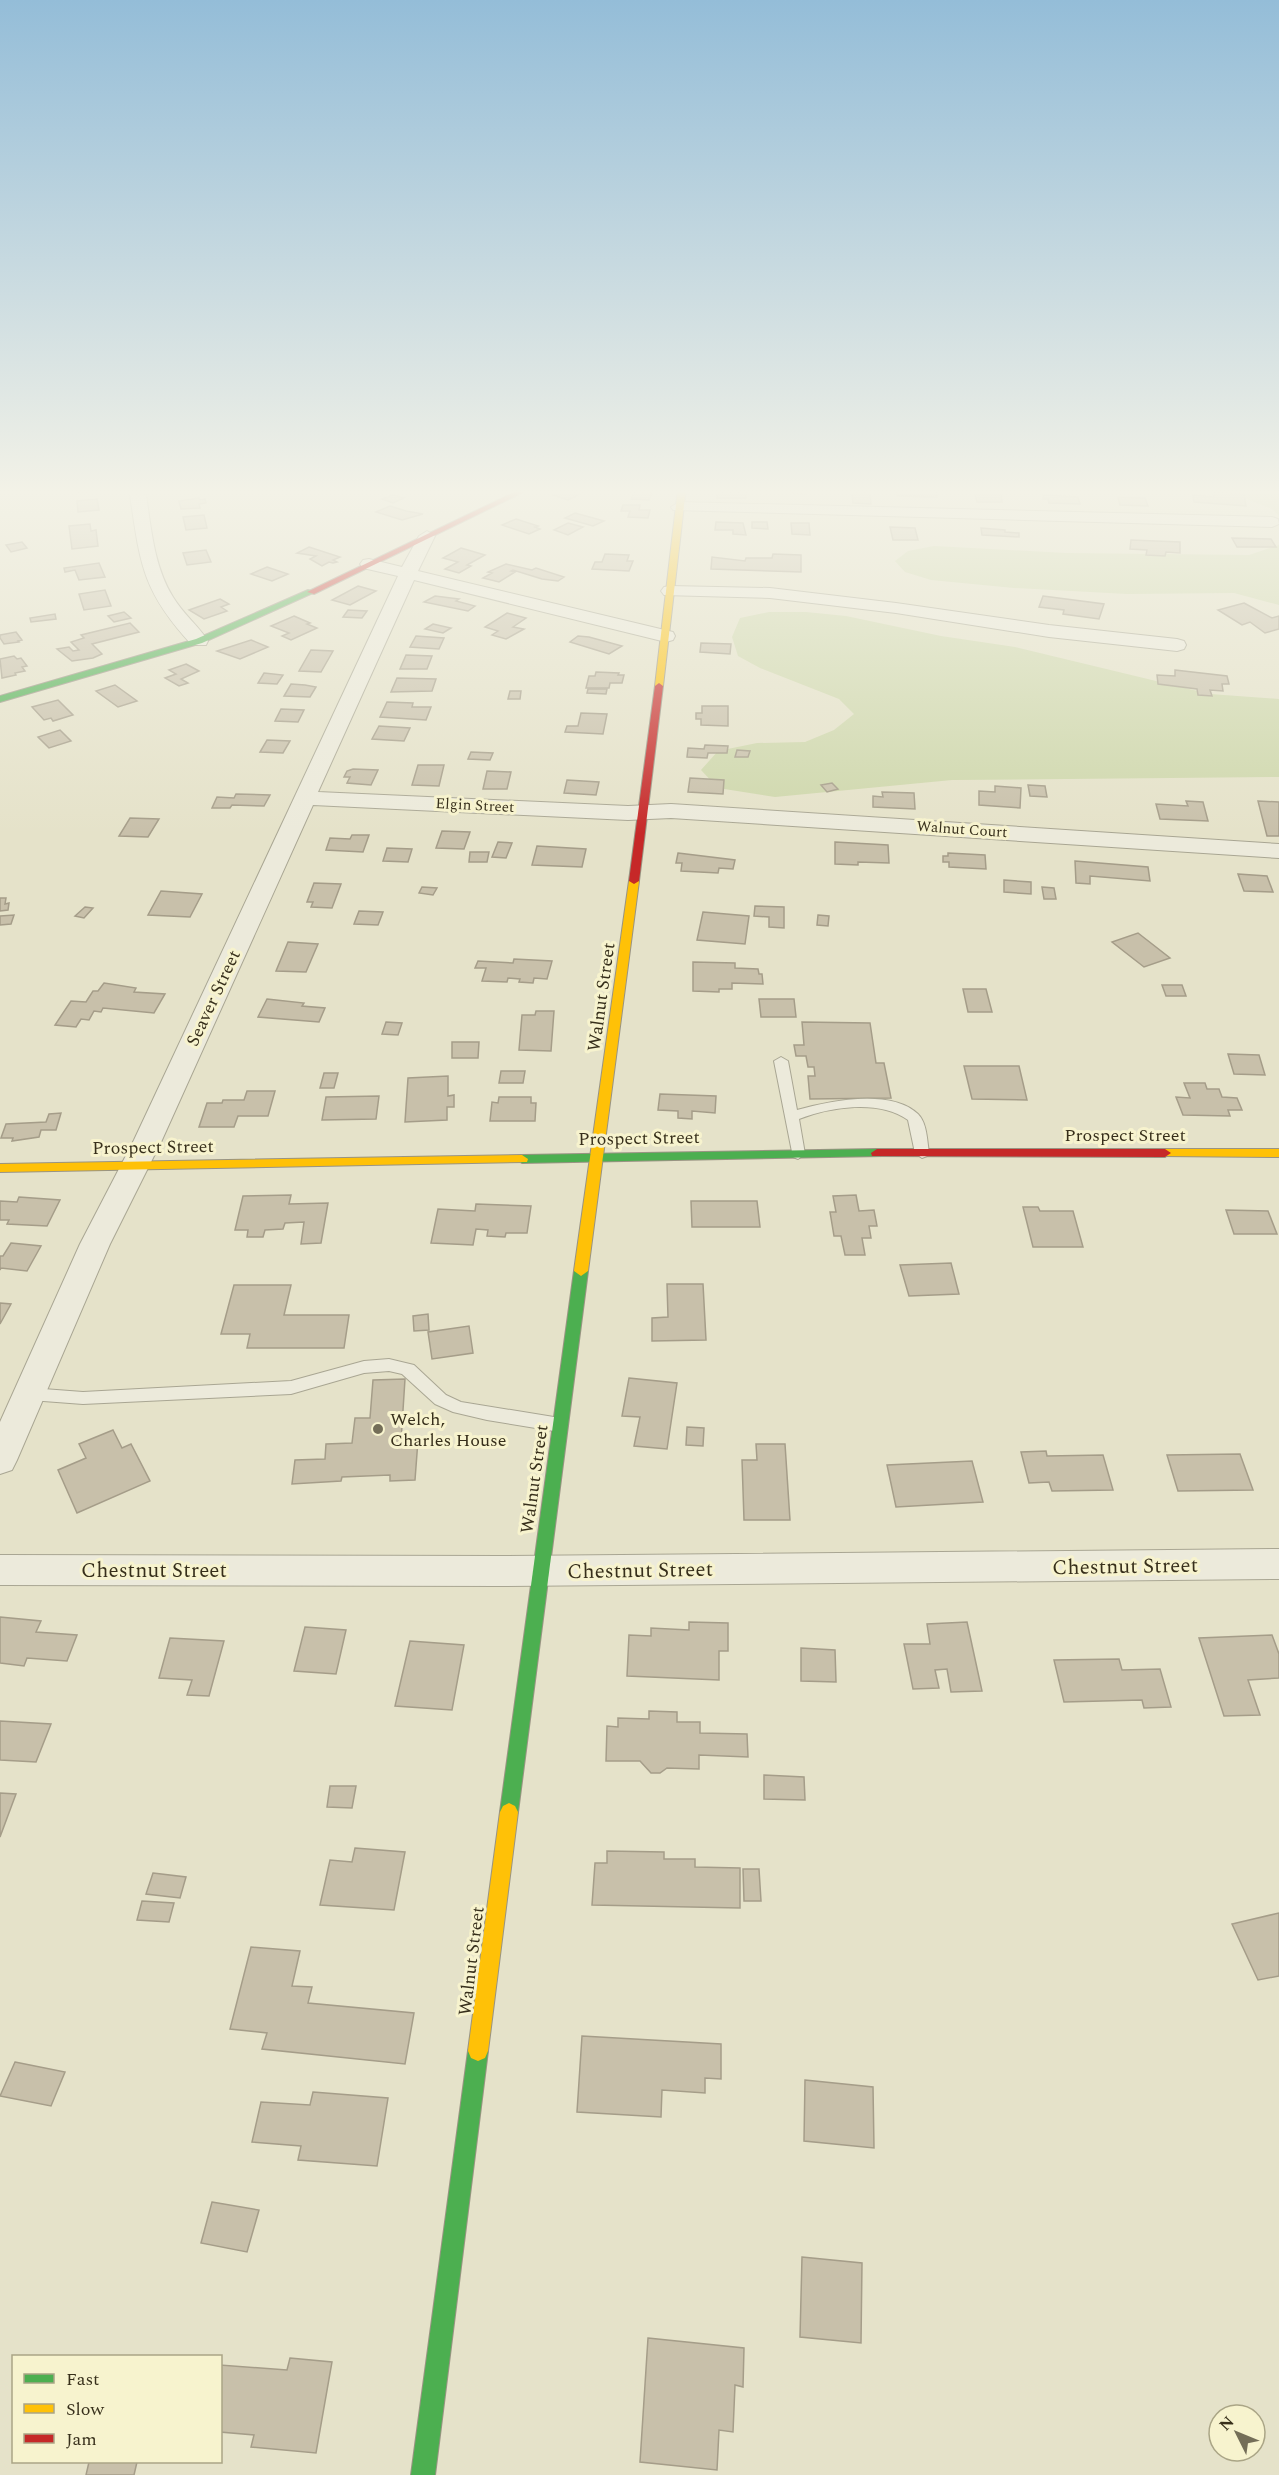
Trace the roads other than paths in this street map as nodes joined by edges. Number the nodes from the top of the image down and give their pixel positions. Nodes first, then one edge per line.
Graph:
1 (169, 604) edge
2 (282, 604) edge
3 (394, 604) edge
4 (533, 604) edge
5 (669, 604) edge
6 (858, 604) edge
7 (666, 636) junction
8 (199, 641) junction
9 (1177, 645) dead end
10 (0, 699) edge
11 (305, 798) junction
12 (644, 812) junction
13 (1279, 851) edge
14 (781, 1061) dead end
15 (791, 1116) junction
16 (922, 1153) junction
17 (1279, 1153) edge
18 (798, 1154) junction
19 (597, 1157) junction
20 (135, 1165) junction
21 (0, 1168) edge
22 (30, 1394) junction
23 (560, 1425) junction
24 (0, 1460) edge
25 (1279, 1564) edge
26 (0, 1570) edge
27 (540, 1571) junction
28 (423, 2475) edge

1 - 8 street
2 - 8 street
3 - 11 street, Seaver Street
4 - 7 street
5 - 7 street, Walnut Street
6 - 9 street
7 - 12 street, Walnut Street
8 - 10 street
11 - 12 street, Elgin Street
11 - 20 street, Seaver Street
12 - 13 street, Walnut Court
12 - 19 street, Walnut Street
14 - 15 lane
15 - 16 lane
15 - 18 lane
16 - 17 street, Prospect Street
16 - 18 street, Prospect Street
18 - 19 street, Prospect Street
19 - 20 street, Prospect Street
19 - 23 street, Walnut Street
20 - 21 street, Prospect Street
20 - 22 street, Seaver Street
22 - 23 lane
22 - 24 street, Seaver Street
23 - 27 street, Walnut Street
25 - 27 street, Chestnut Street
26 - 27 street, Chestnut Street
27 - 28 street, Walnut Street

